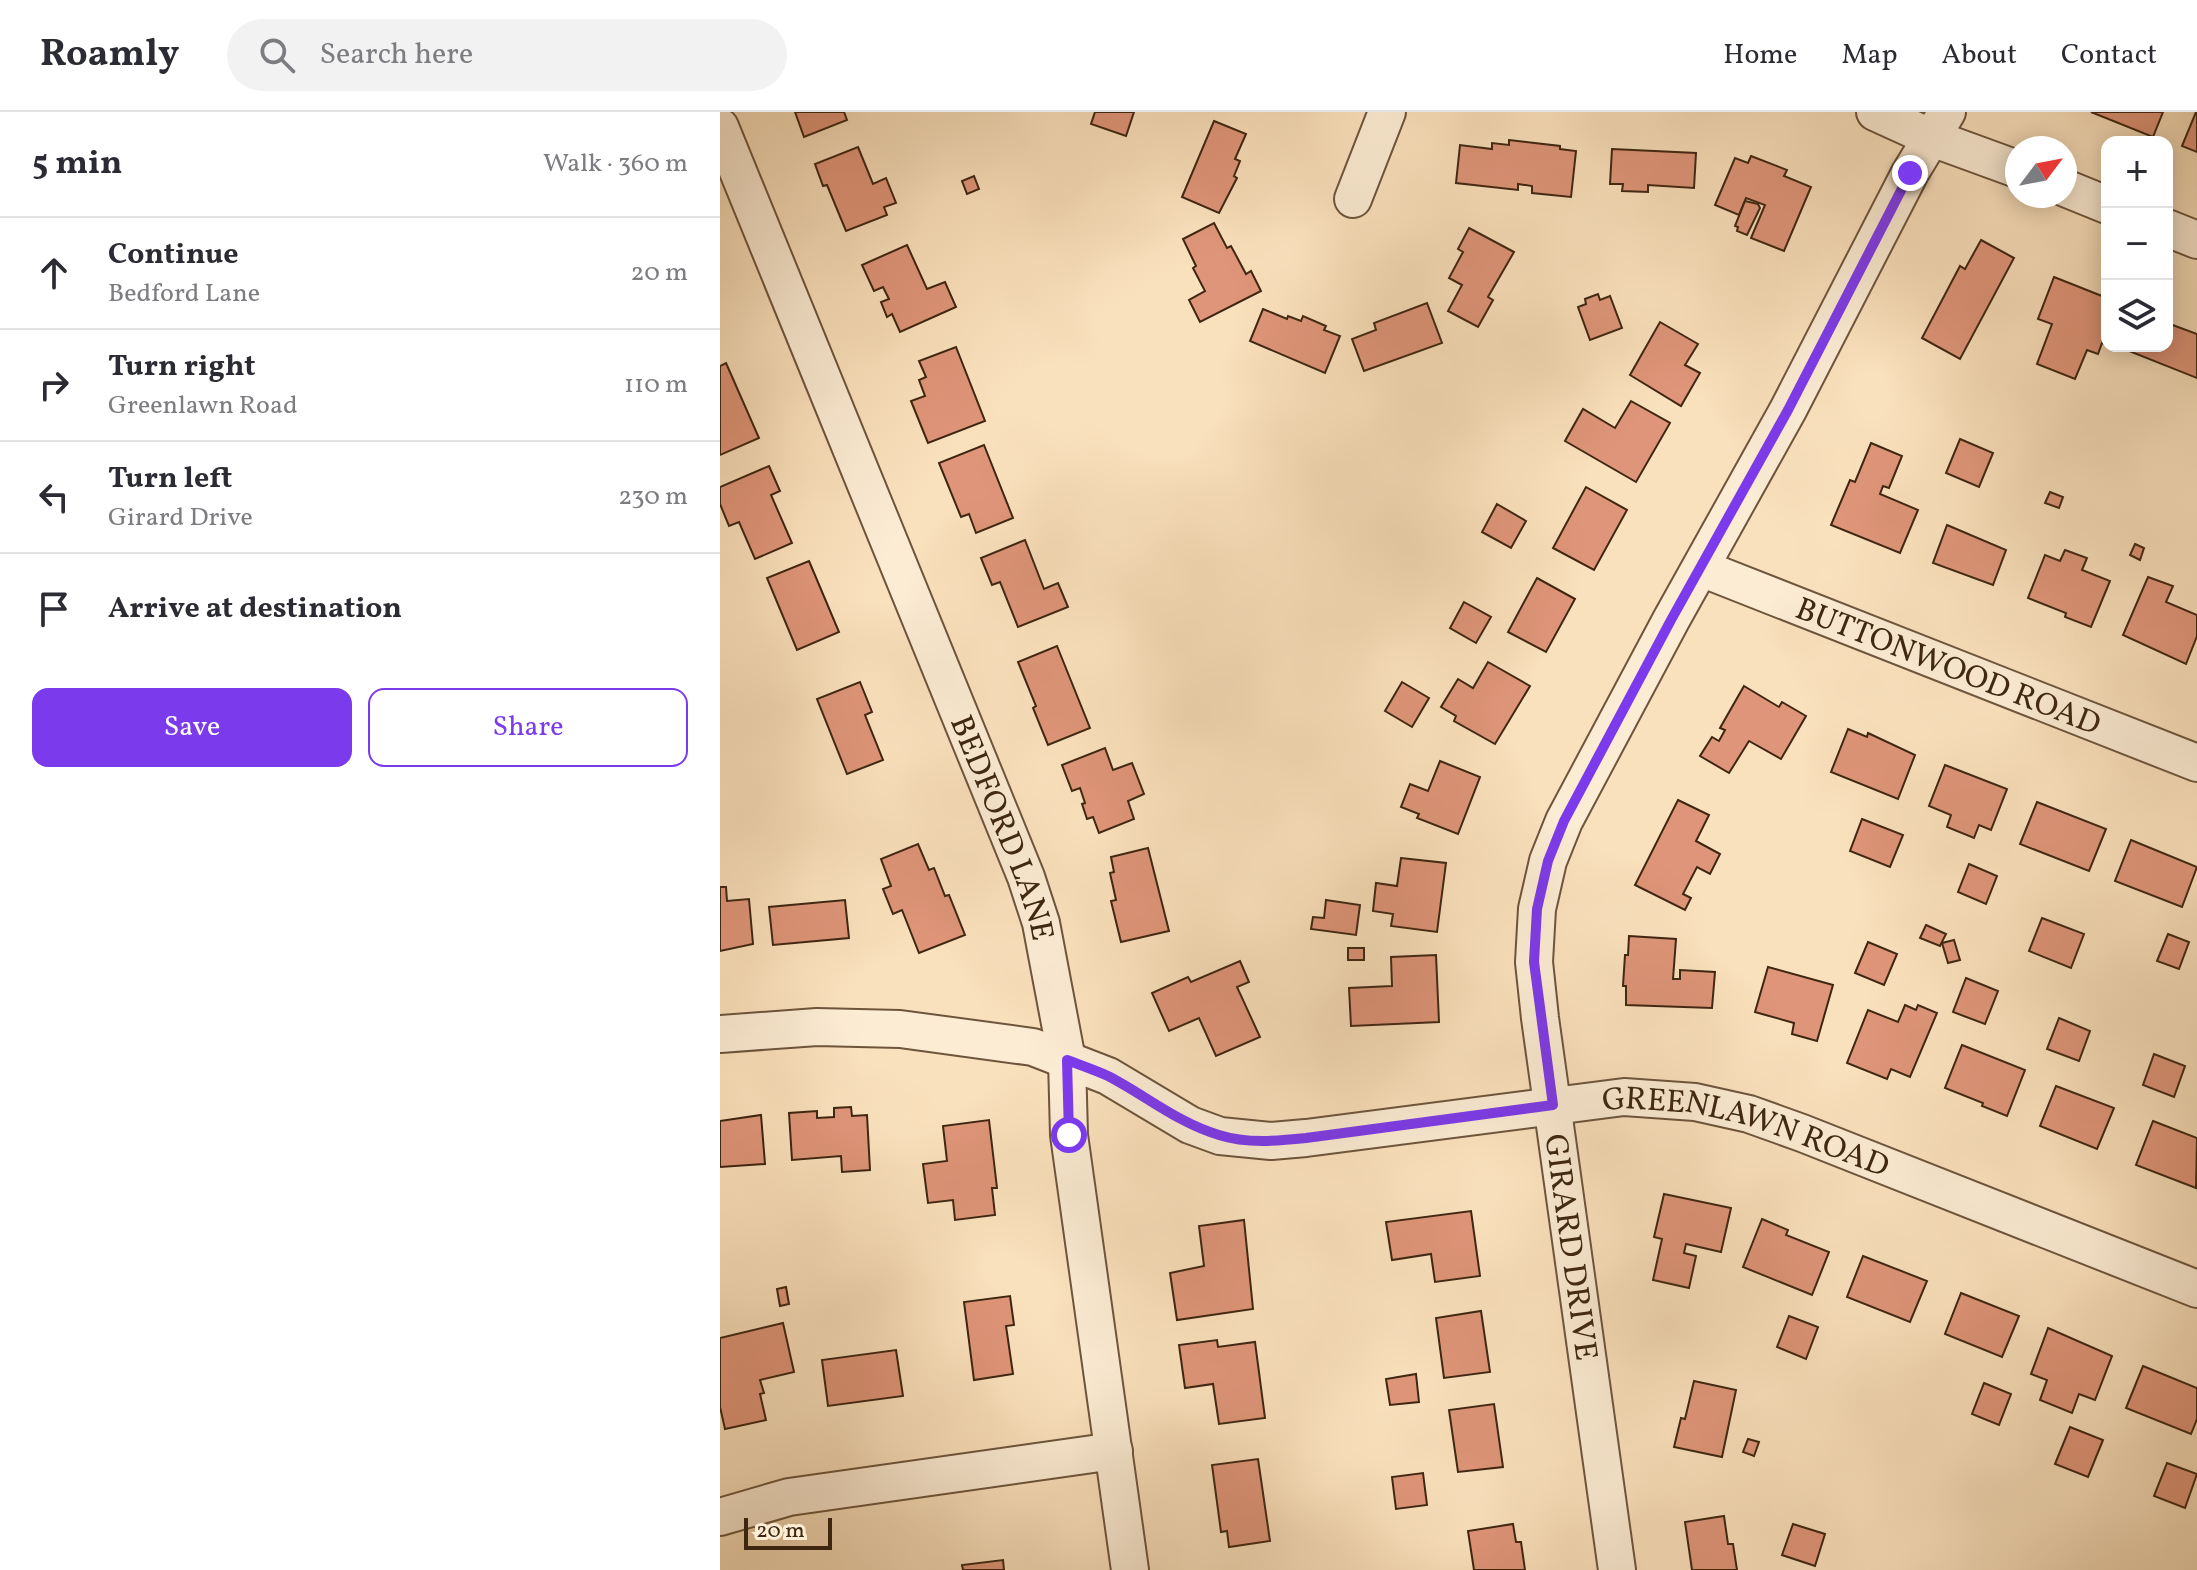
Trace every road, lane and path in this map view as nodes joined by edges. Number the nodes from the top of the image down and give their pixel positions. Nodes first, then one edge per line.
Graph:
1 (1387, 112) edge
2 (1875, 112) edge
3 (1940, 125) edge
4 (720, 127) edge
5 (2005, 162) edge
6 (2077, 193) edge
7 (1353, 199) dead end
8 (2101, 203) edge
9 (2173, 230) edge
10 (2197, 240) edge
11 (1701, 568) junction
12 (2197, 763) edge
13 (720, 1034) edge
14 (1067, 1060) junction
15 (1553, 1105) junction
16 (2197, 1289) edge
17 (1114, 1451) junction
18 (720, 1517) edge
19 (1130, 1570) edge
20 (1617, 1570) edge

1 - 7 street
2 - 3 street
3 - 5 street
3 - 11 street, GIRARD DRIVE
4 - 14 street, BEDFORD LANE
6 - 8 street
9 - 10 street
11 - 12 street, BUTTONWOOD ROAD
11 - 15 street, GIRARD DRIVE
13 - 14 street, GREENLAWN ROAD
14 - 15 street, GREENLAWN ROAD
14 - 17 street, BEDFORD LANE
15 - 16 street, GREENLAWN ROAD
15 - 20 street, GIRARD DRIVE
17 - 18 street
17 - 19 street, BEDFORD LANE

